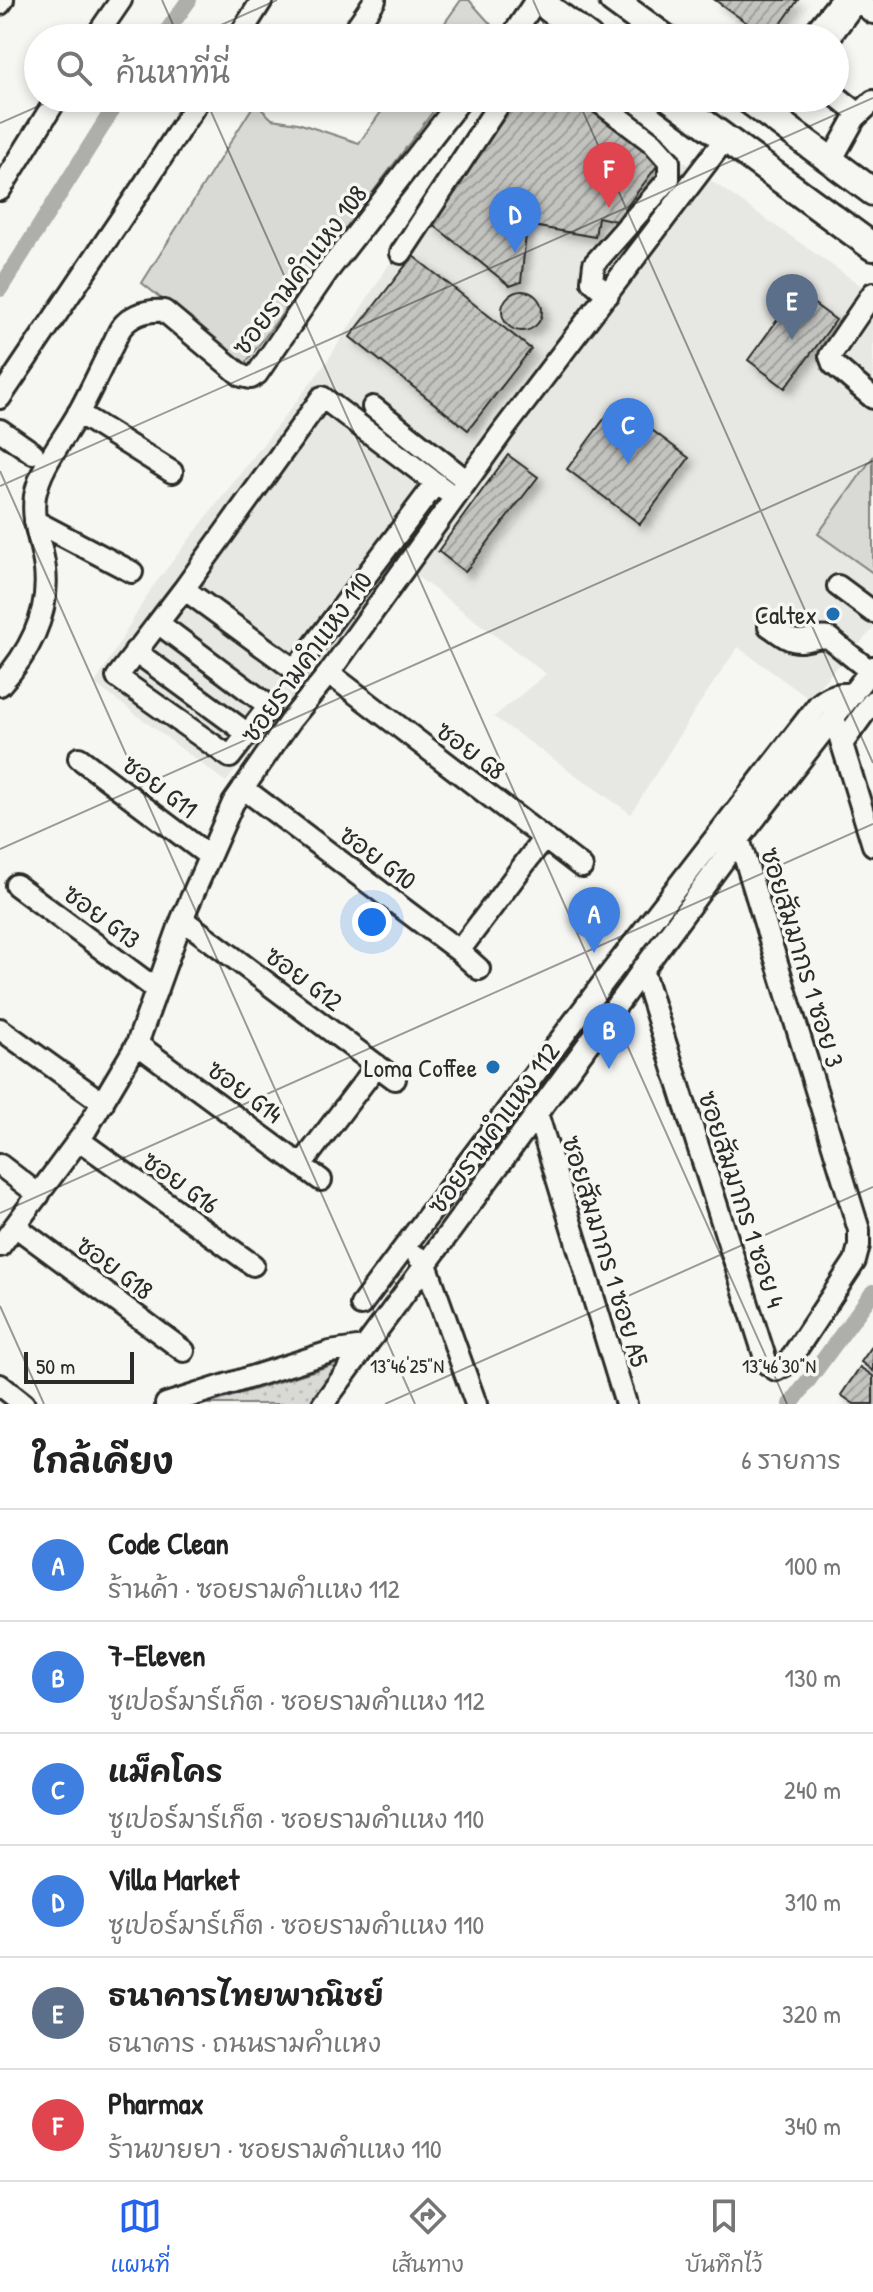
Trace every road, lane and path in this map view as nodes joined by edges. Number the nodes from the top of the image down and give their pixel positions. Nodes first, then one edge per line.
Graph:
1 (121, 0) edge
2 (262, 0) edge
3 (375, 0) edge
4 (537, 0) edge
5 (613, 0) edge
6 (841, 0) edge
7 (857, 0) edge
8 (873, 13) edge
9 (105, 24) edge
10 (247, 24) edge
11 (359, 24) edge
12 (521, 24) edge
13 (570, 24) edge
14 (646, 24) edge
15 (821, 24) edge
16 (839, 24) edge
17 (866, 107) edge
18 (48, 112) edge
19 (191, 112) edge
20 (451, 112) edge
21 (494, 112) edge
22 (612, 112) edge
23 (689, 112) edge
24 (774, 112) edge
25 (725, 139) junction
26 (831, 161) junction
27 (865, 186) edge
28 (0, 190) edge
29 (831, 216) junction
30 (873, 247) edge
31 (401, 253) dead end
32 (608, 295) junction
33 (871, 299) edge
34 (0, 398) edge
35 (873, 398) edge
36 (373, 407) dead end
37 (78, 413) junction
38 (0, 430) edge
39 (33, 453) dead end
40 (172, 472) dead end
41 (467, 481) junction
42 (436, 483) junction
43 (455, 498) junction
44 (35, 521) junction
45 (132, 572) dead end
46 (838, 586) dead end
47 (184, 589) junction
48 (873, 612) edge
49 (158, 623) junction
50 (769, 626) dead end
51 (135, 651) junction
52 (872, 669) edge
53 (329, 673) junction
54 (0, 685) edge
55 (853, 694) junction
56 (873, 701) edge
57 (834, 718) junction
58 (248, 734) junction
59 (842, 744) junction
60 (234, 752) junction
61 (79, 758) dead end
62 (257, 768) junction
63 (243, 788) junction
64 (741, 803) junction
65 (759, 814) junction
66 (544, 838) junction
67 (739, 839) junction
68 (873, 845) edge
69 (209, 856) junction
70 (582, 867) dead end
71 (16, 885) dead end
72 (182, 919) junction
73 (459, 951) junction
74 (479, 969) dead end
75 (642, 969) junction
76 (606, 979) junction
77 (157, 990) junction
78 (625, 992) junction
79 (0, 1029) edge
80 (137, 1044) junction
81 (377, 1065) junction
82 (395, 1079) dead end
83 (103, 1103) junction
84 (537, 1113) junction
85 (79, 1140) junction
86 (0, 1165) edge
87 (301, 1165) junction
88 (321, 1180) dead end
89 (39, 1195) junction
90 (15, 1226) junction
91 (0, 1246) edge
92 (406, 1248) junction
93 (426, 1264) junction
94 (253, 1265) dead end
95 (361, 1305) dead end
96 (821, 1313) joint
97 (364, 1347) junction
98 (184, 1351) dead end
99 (0, 1385) edge
100 (326, 1402) edge
101 (24, 1404) edge
102 (166, 1404) edge
103 (476, 1404) edge
104 (626, 1404) edge

1 - 9 street
2 - 10 street
3 - 11 street
4 - 12 street
4 - 13 main road
5 - 14 main road
6 - 15 street
7 - 8 street
7 - 16 street
17 - 26 street
18 - 28 street
19 - 34 street
20 - 37 street, ซอยรามคำแหง 108
21 - 31 street
22 - 32 street
23 - 25 main road
24 - 26 main road
25 - 29 main road
25 - 32 street, ซอยรามคำแหง 110
26 - 27 main road
27 - 29 main road
29 - 30 main road
32 - 41 street, ซอยรามคำแหง 110
33 - 35 street
36 - 41 street
37 - 40 street
37 - 44 street, ซอยรามคำแหง 108
38 - 39 street
41 - 43 street, ซอยรามคำแหง 110
42 - 43 street
42 - 47 street
42 - 47 street
43 - 53 street, ซอยรามคำแหง 110
44 - 45 street
44 - 54 street, ซอยรามคำแหง 108
46 - 48 street
47 - 49 street
49 - 51 street
49 - 58 street
50 - 52 street
51 - 58 street
51 - 60 street
52 - 55 street, ซอยรามคำแหง 112
53 - 62 street, ซอยรามคำแหง 110
53 - 66 street, ซอย G8
55 - 57 street, ซอยรามคำแหง 112
55 - 64 street, ซอยรามคำแหง 112
56 - 59 street
57 - 59 street
57 - 65 street, ซอยรามคำแหง 112
58 - 60 street
59 - 68 street
60 - 62 street
61 - 69 street, ซอย G11
62 - 63 street, ซอยรามคำแหง 110
63 - 69 street, ซอยรามคำแหง 110
63 - 73 street, ซอย G10
64 - 65 street
64 - 76 street, ซอยรามคำแหง 112
65 - 67 street, ซอยรามคำแหง 112
66 - 70 street, ซอย G8
66 - 73 street
67 - 75 street, ซอยรามคำแหง 112
67 - 96 street, ซอยสัมมากร 1 ซอย 3
69 - 72 street, ซอยรามคำแหง 110
71 - 77 street, ซอย G13
72 - 77 street, ซอยรามคำแหง 110
72 - 81 street, ซอย G12
73 - 74 street, ซอย G10
75 - 78 street, ซอยรามคำแหง 112
75 - 96 street, ซอยสัมมากร 1 ซอย 4
76 - 78 street
76 - 92 street, ซอยรามคำแหง 112
77 - 80 street, ซอยรามคำแหง 110
78 - 84 street, ซอยรามคำแหง 112
79 - 83 street
80 - 83 street, ซอยรามคำแหง 110
80 - 87 street, ซอย G14
81 - 82 street, ซอย G12
81 - 87 street
83 - 85 street, ซอยรามคำแหง 110
84 - 93 street, ซอยรามคำแหง 112
84 - 104 street, ซอยสัมมากร 1 ซอย A5
85 - 89 street, ซอยรามคำแหง 110
85 - 94 street, ซอย G16
86 - 89 street
87 - 88 street, ซอย G14
89 - 90 street, ซอยรามคำแหง 110
90 - 91 street, ซอยรามคำแหง 110
90 - 98 street, ซอย G18
92 - 93 street
92 - 95 street, ซอยรามคำแหง 112
93 - 97 street, ซอยรามคำแหง 112
93 - 103 street
97 - 100 street, ซอยรามคำแหง 112
97 - 102 street
99 - 101 street

